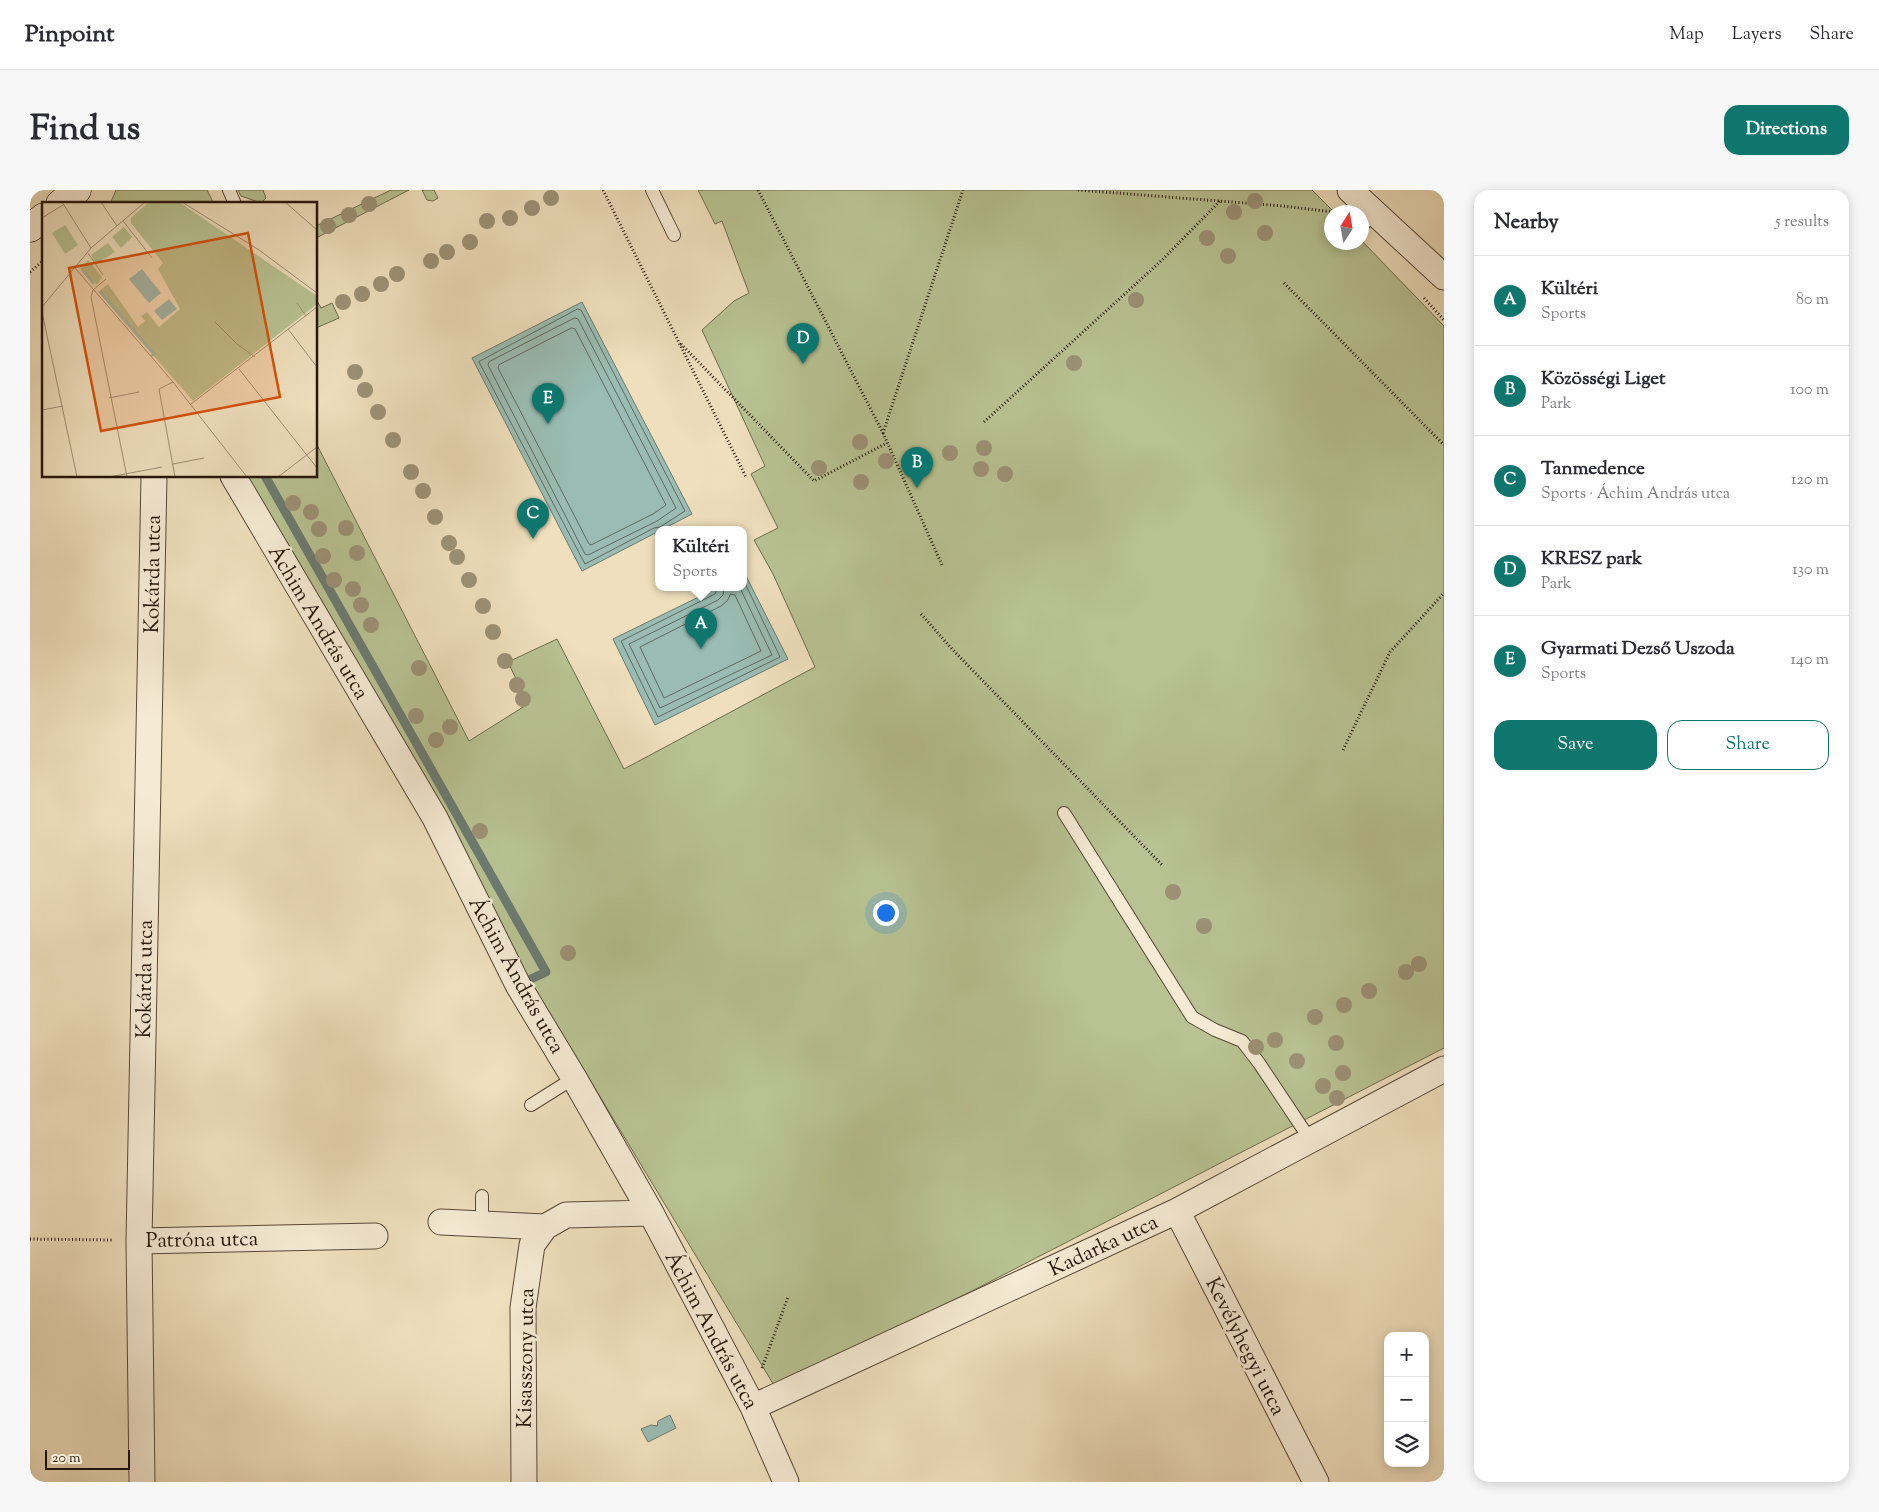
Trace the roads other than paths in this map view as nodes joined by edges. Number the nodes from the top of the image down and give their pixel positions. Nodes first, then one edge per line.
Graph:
1 (229, 190) edge
2 (652, 190) edge
3 (1350, 190) edge
4 (234, 202) edge
5 (1359, 205) edge
6 (42, 219) edge
7 (1369, 221) edge
8 (30, 228) edge
9 (674, 235) dead end
10 (1444, 278) edge
11 (154, 478) edge
12 (233, 478) edge
13 (1064, 813) dead end
14 (1444, 1069) edge
15 (574, 1078) junction
16 (532, 1105) dead end
17 (1310, 1141) junction
18 (482, 1196) dead end
19 (1177, 1211) junction
20 (651, 1213) junction
21 (441, 1222) dead end
22 (482, 1223) junction
23 (545, 1227) junction
24 (374, 1236) dead end
25 (138, 1241) junction
26 (752, 1404) junction
27 (142, 1482) edge
28 (524, 1482) edge
29 (786, 1482) edge
30 (1316, 1482) edge

1 - 4 lane
2 - 9 lane
3 - 5 street
6 - 8 street
7 - 10 street
11 - 25 street, Kokárda utca
12 - 15 street, Áchim András utca
13 - 17 lane
14 - 17 street, Kadarka utca
15 - 16 lane
15 - 20 street, Áchim András utca
17 - 19 street, Kadarka utca
18 - 22 lane
19 - 26 street, Kadarka utca
19 - 30 street, Kevélyhegyi utca
20 - 23 street
20 - 26 street, Áchim András utca
21 - 22 street
22 - 23 street
23 - 28 street, Kisasszony utca
24 - 25 street, Patróna utca
25 - 27 street, Kokárda utca
26 - 29 street, Áchim András utca

